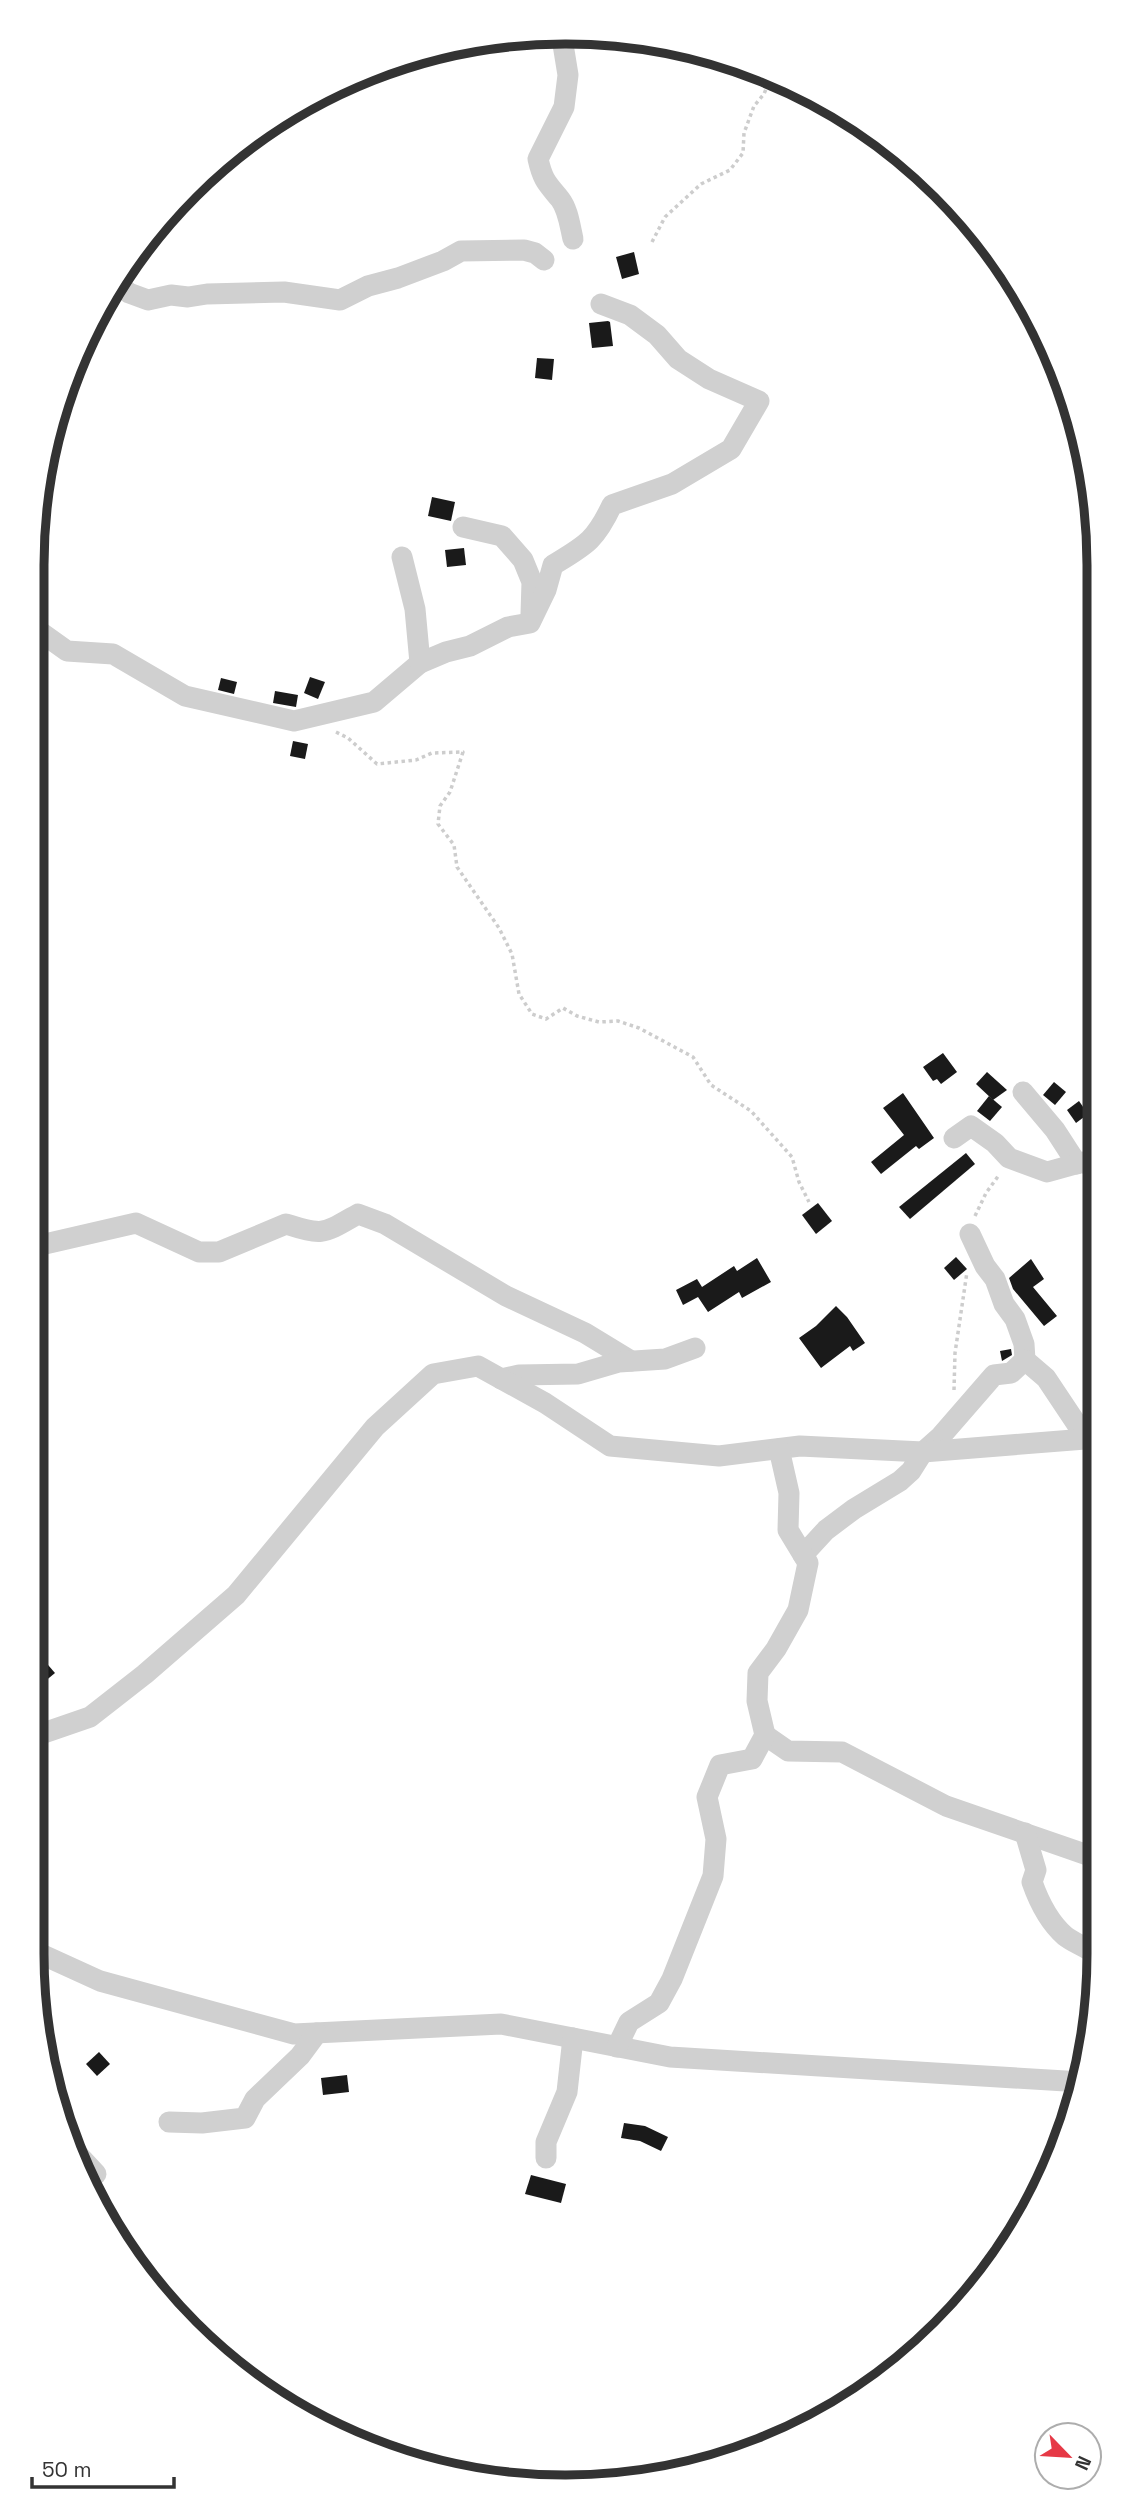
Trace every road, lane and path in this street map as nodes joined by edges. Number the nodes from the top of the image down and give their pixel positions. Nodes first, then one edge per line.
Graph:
1 (563, 44) edge
2 (768, 84) edge
3 (573, 239) dead end
4 (652, 242) dead end
5 (544, 260) dead end
6 (124, 289) edge
7 (601, 304) dead end
8 (463, 527) dead end
9 (402, 556) dead end
10 (530, 623) junction
11 (44, 635) edge
12 (420, 663) junction
13 (316, 716) junction
14 (1023, 1092) dead end
15 (954, 1138) dead end
16 (1004, 1153) junction
17 (1087, 1166) edge
18 (809, 1202) dead end
19 (970, 1234) joint
20 (44, 1245) edge
21 (967, 1268) dead end
22 (695, 1348) dead end
23 (1025, 1360) junction
24 (631, 1361) junction
25 (500, 1379) junction
26 (951, 1422) junction
27 (1087, 1431) edge
28 (1087, 1438) edge
29 (779, 1449) junction
30 (923, 1452) junction
31 (803, 1555) junction
32 (44, 1733) edge
33 (765, 1735) junction
34 (1025, 1833) junction
35 (1087, 1855) edge
36 (1087, 1947) edge
37 (44, 1955) edge
38 (317, 2033) junction
39 (573, 2038) junction
40 (617, 2047) junction
41 (1071, 2081) edge
42 (169, 2122) dead end
43 (546, 2158) dead end
44 (90, 2168) edge
45 (96, 2174) dead end

1 - 3 street
2 - 4 path
5 - 6 street
7 - 10 street
8 - 10 street
9 - 12 street
10 - 12 street
11 - 13 street
12 - 13 street
13 - 18 path
14 - 17 street
15 - 16 street
16 - 17 street
16 - 19 path
19 - 23 street
20 - 24 street
21 - 26 path
22 - 24 street
23 - 26 street
23 - 27 street
24 - 25 street
25 - 29 street
25 - 32 street
26 - 30 street
28 - 30 street
29 - 30 street
29 - 31 street
30 - 31 street
31 - 33 street
33 - 34 street
33 - 40 street
34 - 35 street
34 - 36 street
37 - 38 street
38 - 39 street
38 - 42 street
39 - 40 street
39 - 43 street
40 - 41 street
44 - 45 street

